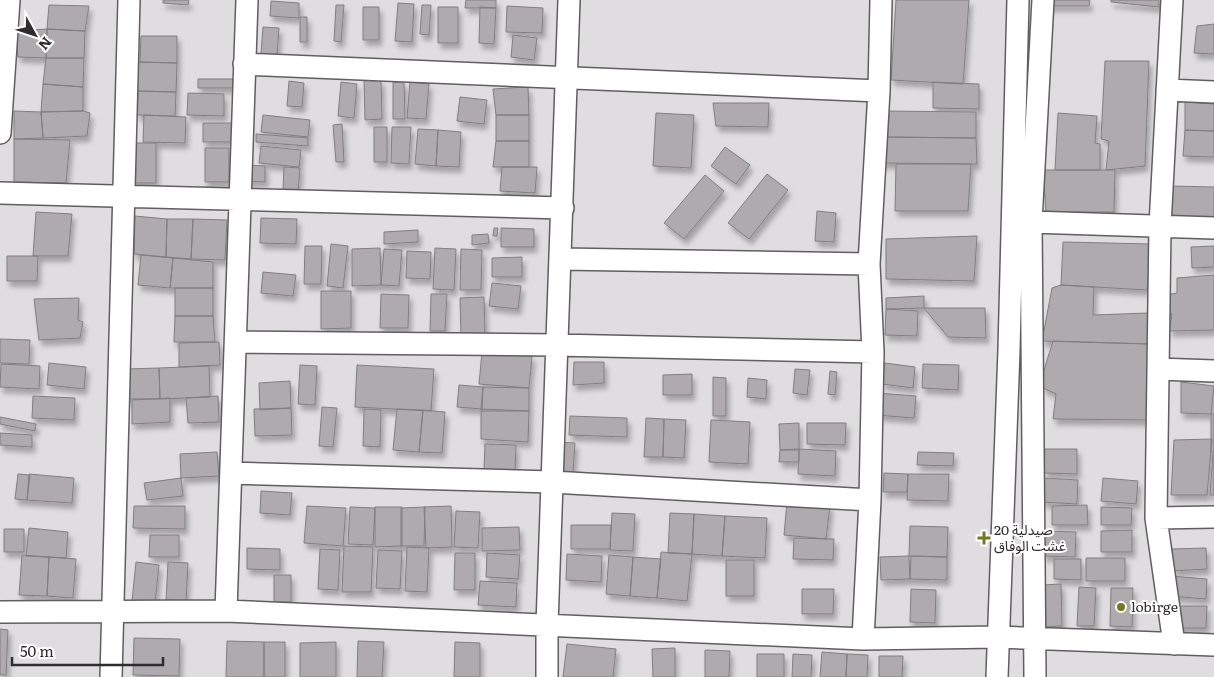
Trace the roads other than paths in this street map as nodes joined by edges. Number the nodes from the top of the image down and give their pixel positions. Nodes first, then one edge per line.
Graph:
1 (9, 0) edge
2 (129, 0) edge
3 (247, 0) edge
4 (569, 0) edge
5 (881, 0) edge
6 (1018, 0) edge
7 (1043, 0) edge
8 (1172, 0) edge
9 (244, 64) junction
10 (567, 77) junction
11 (1167, 90) junction
12 (879, 91) junction
13 (1214, 92) edge
14 (0, 133) edge
15 (0, 193) edge
16 (123, 196) junction
17 (239, 198) junction
18 (563, 208) junction
19 (1030, 222) junction
20 (1160, 226) junction
21 (1214, 228) edge
22 (561, 259) junction
23 (869, 264) junction
24 (236, 342) junction
25 (556, 344) junction
26 (872, 352) junction
27 (1158, 369) junction
28 (1214, 371) edge
29 (231, 472) junction
30 (552, 482) junction
31 (870, 500) junction
32 (1214, 517) edge
33 (1156, 518) junction
34 (226, 611) junction
35 (0, 612) edge
36 (113, 612) junction
37 (547, 625) junction
38 (998, 637) junction
39 (863, 639) junction
40 (1035, 639) junction
41 (1174, 644) junction
42 (1214, 645) edge
43 (111, 677) edge
44 (548, 677) edge
45 (996, 677) edge
46 (1035, 677) edge

1 - 14 street
2 - 16 street
3 - 9 street
4 - 10 street
5 - 12 street
6 - 38 street
7 - 19 street
8 - 11 street
9 - 10 street
9 - 17 street
10 - 12 street
10 - 18 street
11 - 13 street
11 - 20 street
12 - 23 street
15 - 16 street
16 - 17 street
16 - 36 street
17 - 18 street
17 - 24 street
18 - 22 street
19 - 20 street
19 - 40 street
20 - 21 street
20 - 27 street
22 - 23 street
22 - 25 street
23 - 26 street
24 - 25 street
24 - 29 street
25 - 26 street
25 - 30 street
26 - 31 street
27 - 28 street
27 - 33 street
29 - 30 street
29 - 34 street
30 - 31 street
30 - 37 street
31 - 39 street
32 - 33 street
33 - 41 street
34 - 36 street
34 - 37 street
35 - 36 street
36 - 43 street
37 - 39 street
37 - 44 street
38 - 39 street
38 - 40 street
38 - 45 street
40 - 41 street
40 - 46 street
41 - 42 street

